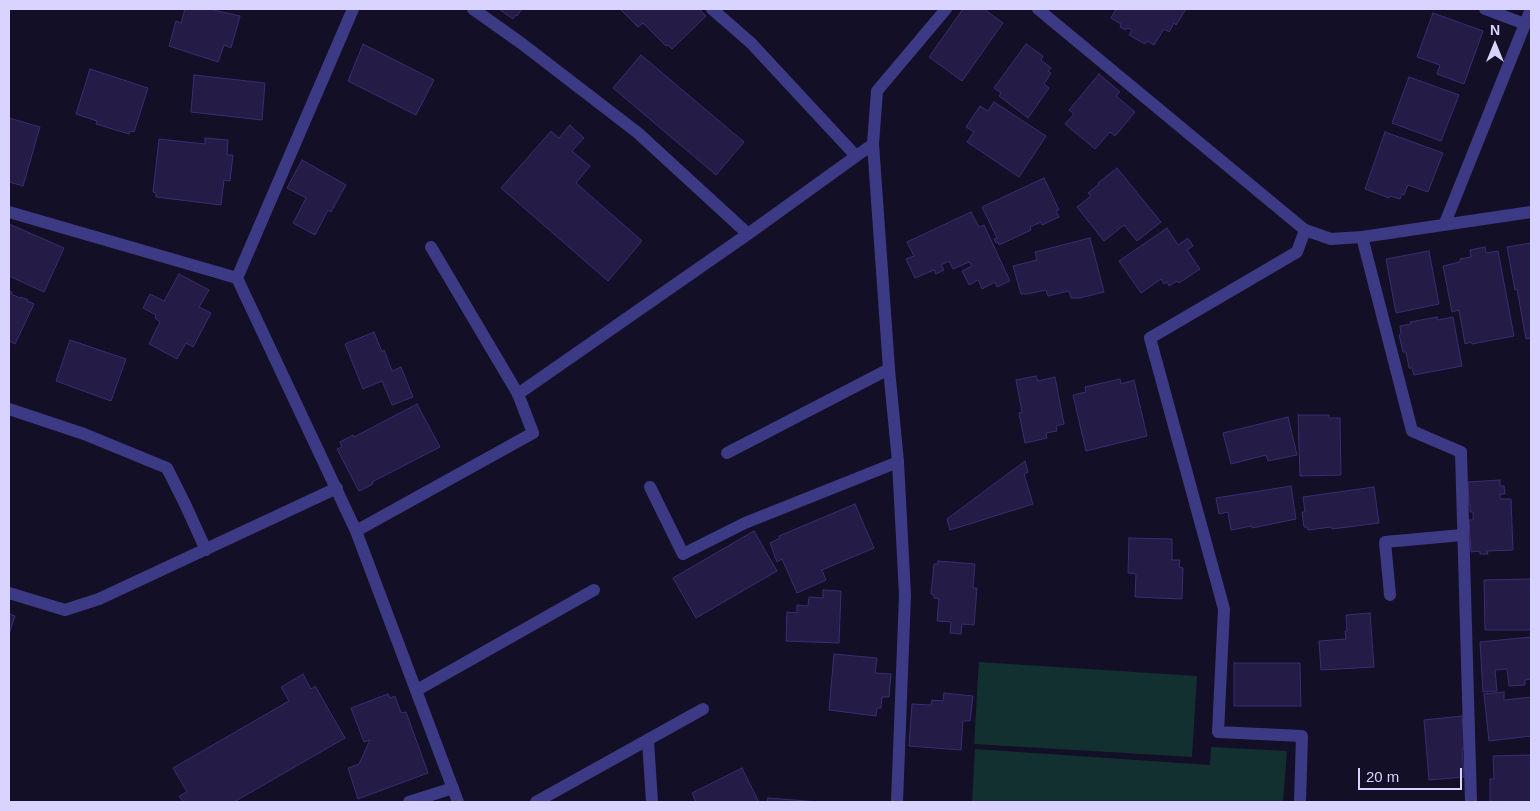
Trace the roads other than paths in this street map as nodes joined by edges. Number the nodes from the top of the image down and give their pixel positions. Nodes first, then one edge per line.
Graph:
1 (353, 9) edge
2 (473, 9) edge
3 (712, 9) edge
4 (946, 9) edge
5 (1038, 9) edge
6 (1485, 9) edge
7 (1531, 9) edge
8 (1525, 24) junction
9 (873, 144) junction
10 (856, 156) junction
11 (9, 212) edge
12 (1531, 212) edge
13 (1445, 223) junction
14 (1306, 230) junction
15 (748, 234) junction
16 (1362, 237) junction
17 (431, 248) dead end
18 (237, 278) junction
19 (889, 369) junction
20 (518, 394) junction
21 (9, 409) edge
22 (727, 454) dead end
23 (898, 462) junction
24 (650, 487) dead end
25 (337, 488) junction
26 (356, 531) junction
27 (1462, 535) junction
28 (206, 550) junction
29 (594, 590) dead end
30 (9, 593) edge
31 (1390, 595) dead end
32 (417, 690) junction
33 (703, 709) dead end
34 (648, 741) junction
35 (453, 788) junction
36 (409, 802) edge
37 (458, 802) edge
38 (536, 802) edge
39 (652, 802) edge
40 (897, 802) edge
41 (1300, 802) edge
42 (1471, 802) edge

1 - 18 street
2 - 15 street
3 - 10 street
4 - 9 street
5 - 14 street
6 - 8 street
7 - 8 street
8 - 13 street
9 - 10 street
9 - 19 street
10 - 15 street
11 - 18 street
12 - 13 street
13 - 16 street
14 - 16 street
14 - 41 street
15 - 20 street
16 - 27 street
17 - 20 street
18 - 25 street
19 - 22 street
19 - 23 street
20 - 26 street
21 - 28 street
23 - 24 street
23 - 40 street
25 - 26 street
25 - 28 street
26 - 32 street
27 - 31 street
27 - 42 street
28 - 30 street
29 - 32 street
32 - 35 street
33 - 34 street
34 - 38 street
34 - 39 street
35 - 36 street
35 - 37 street

